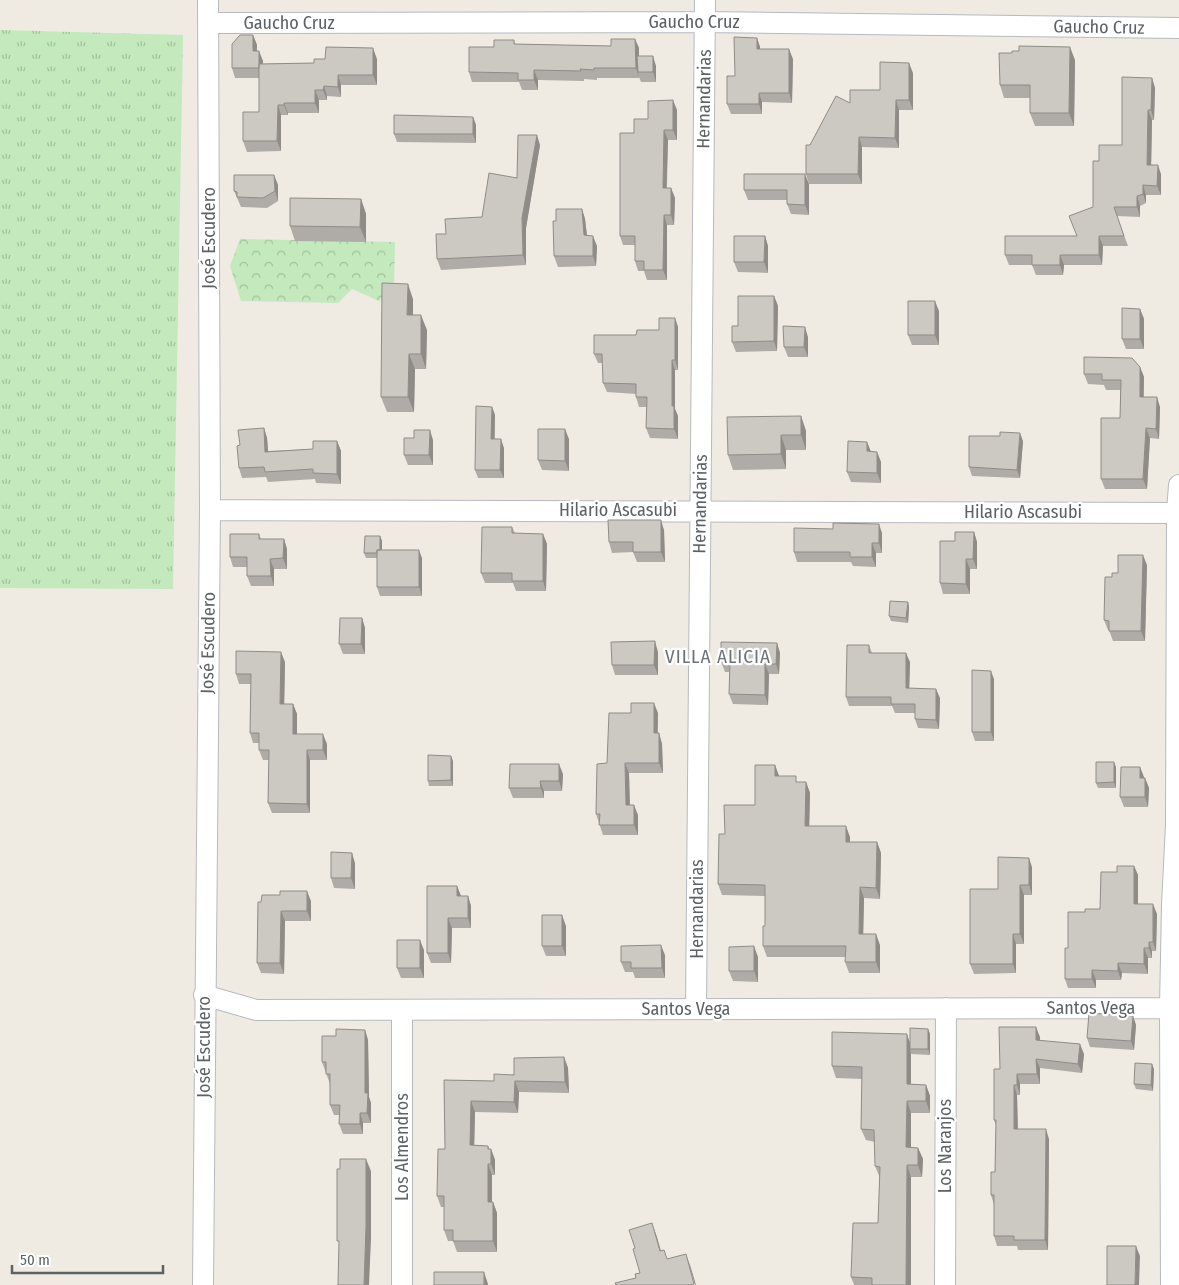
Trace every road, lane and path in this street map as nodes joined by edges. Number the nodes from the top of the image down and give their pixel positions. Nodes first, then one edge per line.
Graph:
1 (208, 0) edge
2 (705, 0) edge
3 (705, 22) junction
4 (208, 23) junction
5 (1179, 28) edge
6 (1179, 485) edge
7 (210, 510) junction
8 (699, 511) junction
9 (1178, 512) edge
10 (204, 995) junction
11 (946, 1008) junction
12 (1170, 1008) junction
13 (696, 1009) junction
14 (402, 1010) junction
15 (203, 1285) edge
16 (402, 1285) edge
17 (945, 1285) edge
18 (1171, 1285) edge

1 - 4 street, José Escudero
2 - 3 street, Hernandarias
3 - 4 street, Gaucho Cruz
3 - 5 street, Gaucho Cruz
3 - 8 street, Hernandarias
4 - 7 street, José Escudero
6 - 9 street
7 - 8 street, Hilario Ascasubi
7 - 10 street, José Escudero
8 - 9 street, Hilario Ascasubi
8 - 13 street, Hernandarias
9 - 12 street
10 - 14 street, Santos Vega
10 - 15 street, José Escudero
11 - 12 street, Santos Vega
11 - 13 street, Santos Vega
11 - 17 street, Los Naranjos
12 - 18 street
13 - 14 street, Santos Vega
14 - 16 street, Los Almendros

